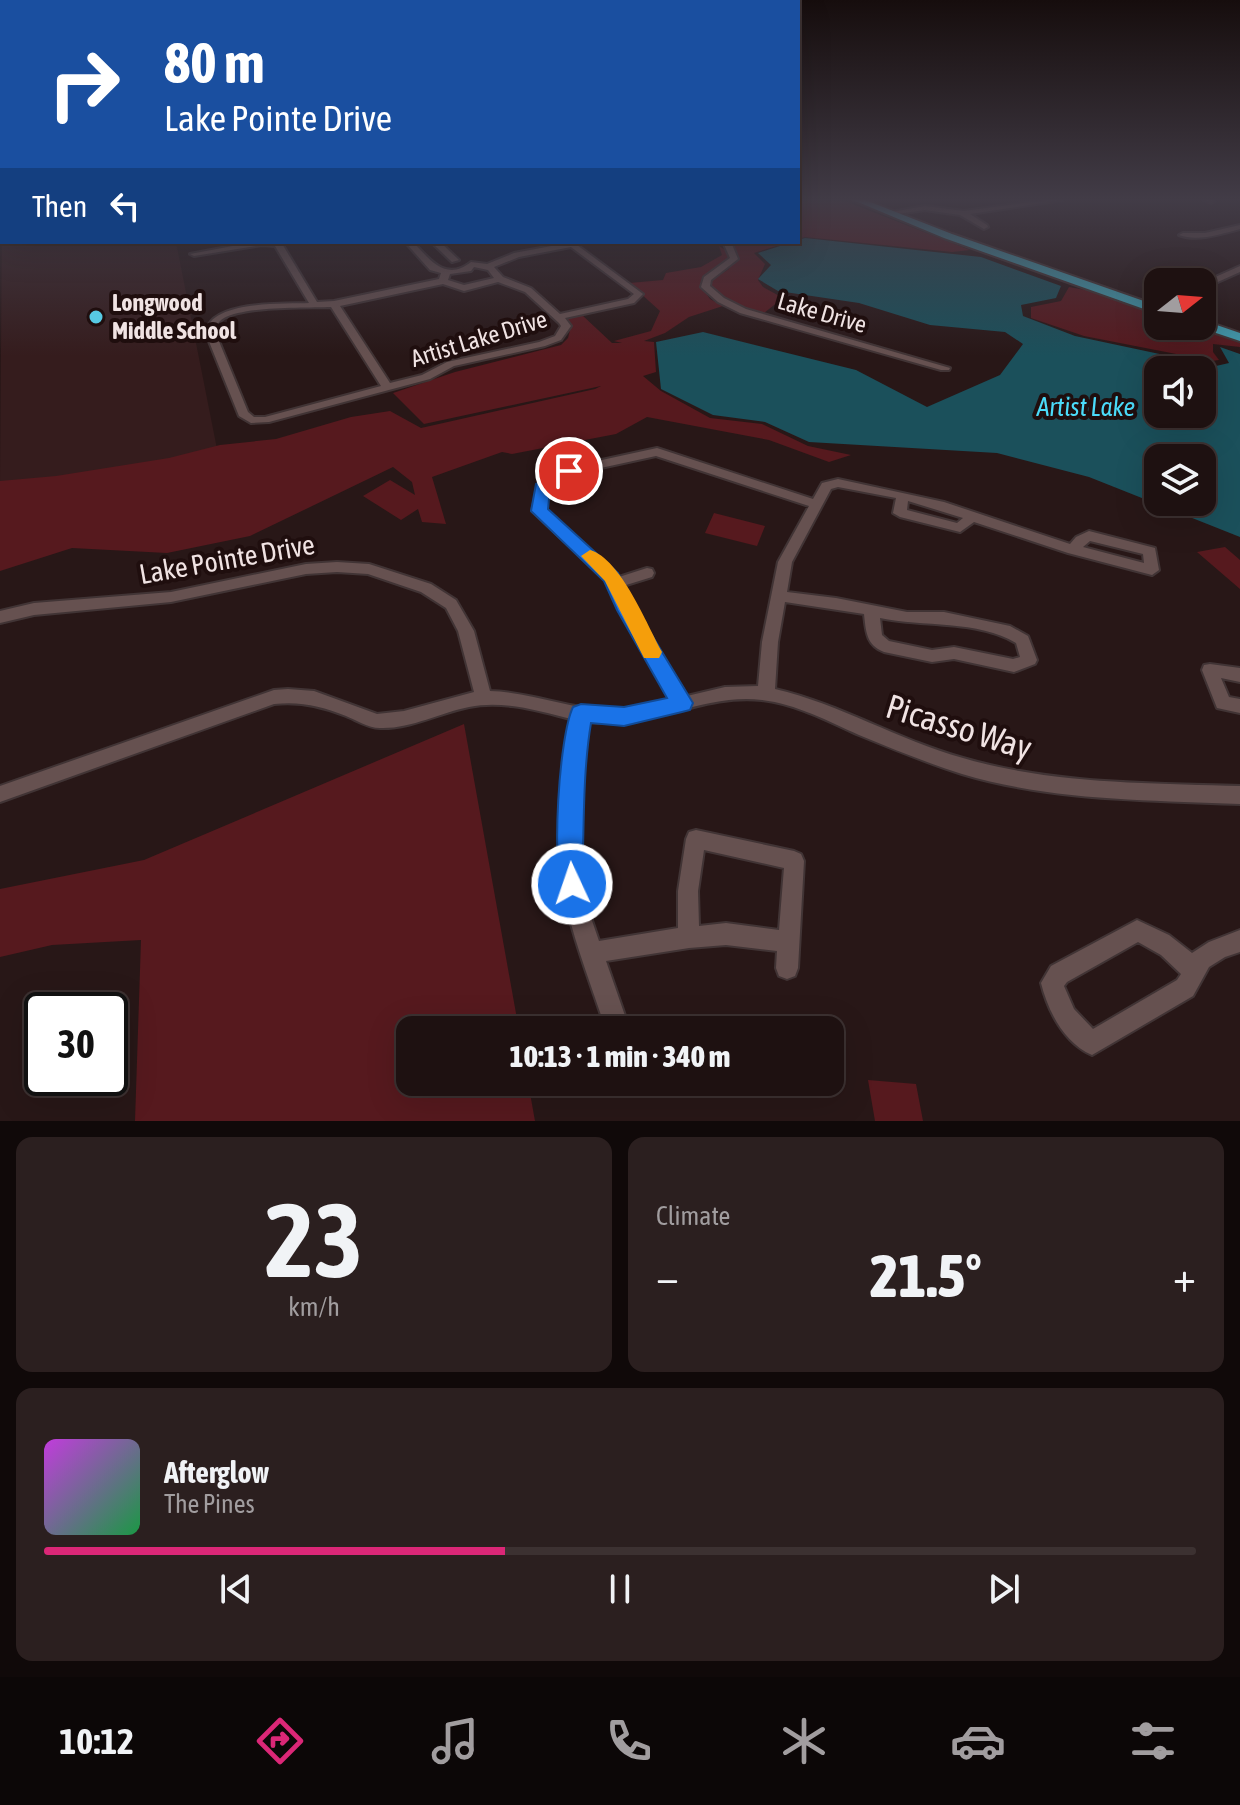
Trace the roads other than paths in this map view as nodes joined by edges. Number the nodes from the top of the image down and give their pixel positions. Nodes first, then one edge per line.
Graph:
1 (204, 252) edge
2 (283, 252) edge
3 (419, 252) edge
4 (446, 252) edge
5 (530, 252) edge
6 (583, 252) edge
7 (731, 252) edge
8 (992, 252) edge
9 (194, 254) dead end
10 (455, 260) junction
11 (471, 264) junction
12 (488, 266) junction
13 (1240, 269) edge
14 (446, 275) junction
15 (499, 279) junction
16 (1216, 280) edge
17 (314, 304) junction
18 (334, 304) junction
19 (1144, 304) edge
20 (558, 317) junction
21 (1216, 329) edge
22 (1240, 337) edge
23 (945, 368) dead end
24 (387, 386) junction
25 (815, 504) junction
26 (1073, 550) junction
27 (647, 573) dead end
28 (615, 583) junction
29 (778, 596) junction
30 (871, 610) junction
31 (0, 617) edge
32 (1240, 675) edge
33 (766, 694) junction
34 (484, 698) junction
35 (682, 703) junction
36 (1240, 706) edge
37 (581, 713) junction
38 (0, 794) edge
39 (1240, 795) edge
40 (689, 937) junction
41 (1240, 941) edge
42 (789, 942) junction
43 (592, 953) junction
44 (787, 968) dead end
45 (1195, 971) junction
46 (613, 1016) edge

1 - 9 street
2 - 17 street
3 - 14 street
4 - 10 street, Artist Lake Drive
5 - 12 street, Artist Lake Drive
6 - 20 street, Artist Lake Drive
7 - 23 street, Lake Drive
8 - 19 main road
10 - 11 street, Artist Lake Drive
10 - 14 street
11 - 12 street, Artist Lake Drive
11 - 14 street, Artist Lake Drive
12 - 15 street, Artist Lake Drive
13 - 16 street
14 - 15 street, Artist Lake Drive
14 - 18 street, Artist Lake Drive
15 - 20 street, Artist Lake Drive
17 - 18 street, Artist Lake Drive
17 - 24 street, Artist Lake Drive
18 - 24 street, Artist Lake Drive
20 - 24 street, Artist Lake Drive
21 - 22 main road
25 - 26 street
25 - 28 street
25 - 29 street
26 - 26 street
27 - 28 street
28 - 35 street
29 - 30 street
29 - 33 street
30 - 30 street
31 - 34 street, Lake Pointe Drive
32 - 36 street
33 - 35 street, Picasso Way
33 - 39 street, Picasso Way
34 - 37 street
34 - 38 street
35 - 37 street
37 - 43 street
40 - 42 street
40 - 42 street
40 - 43 street
41 - 45 street
42 - 44 street
43 - 46 street
45 - 45 street

